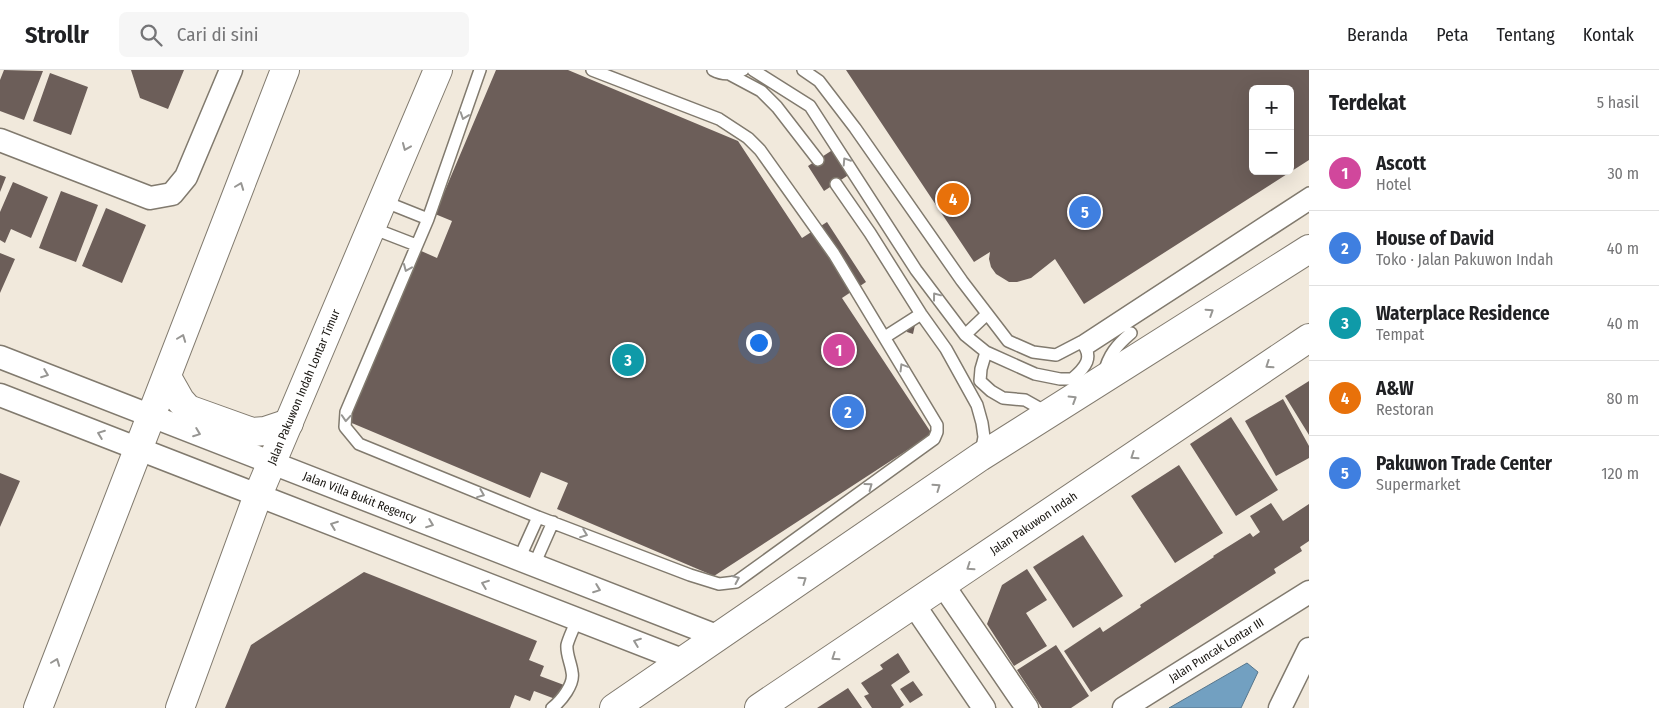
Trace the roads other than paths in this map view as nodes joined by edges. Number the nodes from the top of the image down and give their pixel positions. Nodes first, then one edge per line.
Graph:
1 (231, 70) edge
2 (285, 70) edge
3 (438, 70) edge
4 (480, 70) edge
5 (592, 70) edge
6 (713, 70) edge
7 (743, 70) edge
8 (753, 70) edge
9 (803, 70) edge
10 (731, 75) junction
11 (0, 140) edge
12 (818, 160) dead end
13 (836, 184) dead end
14 (1309, 193) edge
15 (383, 201) junction
16 (1309, 205) edge
17 (428, 219) junction
18 (372, 228) junction
19 (416, 245) junction
20 (1309, 249) edge
21 (921, 314) junction
22 (986, 315) junction
23 (1131, 333) dead end
24 (965, 335) junction
25 (885, 337) junction
26 (1309, 338) edge
27 (1084, 346) junction
28 (986, 352) junction
29 (0, 357) edge
30 (167, 377) junction
31 (1103, 381) junction
32 (0, 395) edge
33 (152, 416) junction
34 (1048, 416) junction
35 (289, 423) junction
36 (138, 449) junction
37 (980, 457) junction
38 (272, 463) junction
39 (258, 496) junction
40 (372, 501) junction
41 (538, 517) junction
42 (553, 522) junction
43 (359, 534) junction
44 (527, 562) junction
45 (943, 585) junction
46 (1309, 592) edge
47 (914, 605) junction
48 (577, 620) junction
49 (719, 637) junction
50 (1309, 649) edge
51 (682, 660) junction
52 (981, 707) edge
53 (38, 708) edge
54 (180, 708) edge
55 (552, 708) edge
56 (614, 708) edge
57 (759, 708) edge
58 (1027, 708) edge
59 (1124, 708) edge
60 (1280, 708) edge

1 - 11 street
30 -> 2 street
3 -> 15 street, Jalan Pakuwon Indah Lontar Timur
4 -> 17 lane
5 - 25 lane
6 - 10 lane
7 - 10 lane
24 -> 8 lane
9 - 22 lane
10 - 12 lane
13 - 21 lane
14 - 27 lane
15 - 17 lane
15 - 18 street, Jalan Pakuwon Indah Lontar Timur
16 - 27 lane
17 - 19 lane
18 - 19 lane
18 - 35 street, Jalan Pakuwon Indah Lontar Timur
19 -> 41 lane
31 -> 20 street
21 - 25 lane
21 - 37 lane
22 - 24 lane
22 - 27 lane
23 - 31 lane
24 - 28 lane
42 -> 25 lane
26 -> 45 street, Jalan Pakuwon Indah
27 - 28 lane
28 - 34 lane
29 -> 33 street, Jalan Villa Bukit Regency
30 - 33 street
30 - 35 street
34 -> 31 street
36 -> 32 street
33 - 36 street
33 -> 38 street, Jalan Villa Bukit Regency
34 - 37 street
35 - 38 street, Jalan Pakuwon Indah Lontar Timur
36 - 39 street
53 -> 36 street
49 -> 37 street
38 - 39 street, Jalan Pakuwon Indah Lontar Timur
38 - 40 street, Jalan Villa Bukit Regency
43 -> 39 street
39 - 54 street, Jalan Pakuwon Indah Lontar Timur
40 - 43 street
40 -> 44 street, Jalan Villa Bukit Regency
41 - 42 lane
41 - 44 lane
42 - 44 lane
48 -> 43 street
44 -> 49 street, Jalan Villa Bukit Regency
45 - 47 street, Jalan Pakuwon Indah
45 - 58 street
46 - 59 street, Jalan Puncak Lontar III
47 - 52 street
47 -> 57 street, Jalan Pakuwon Indah
51 -> 48 street
48 - 55 lane
49 - 51 street
50 - 60 street
51 - 56 street

